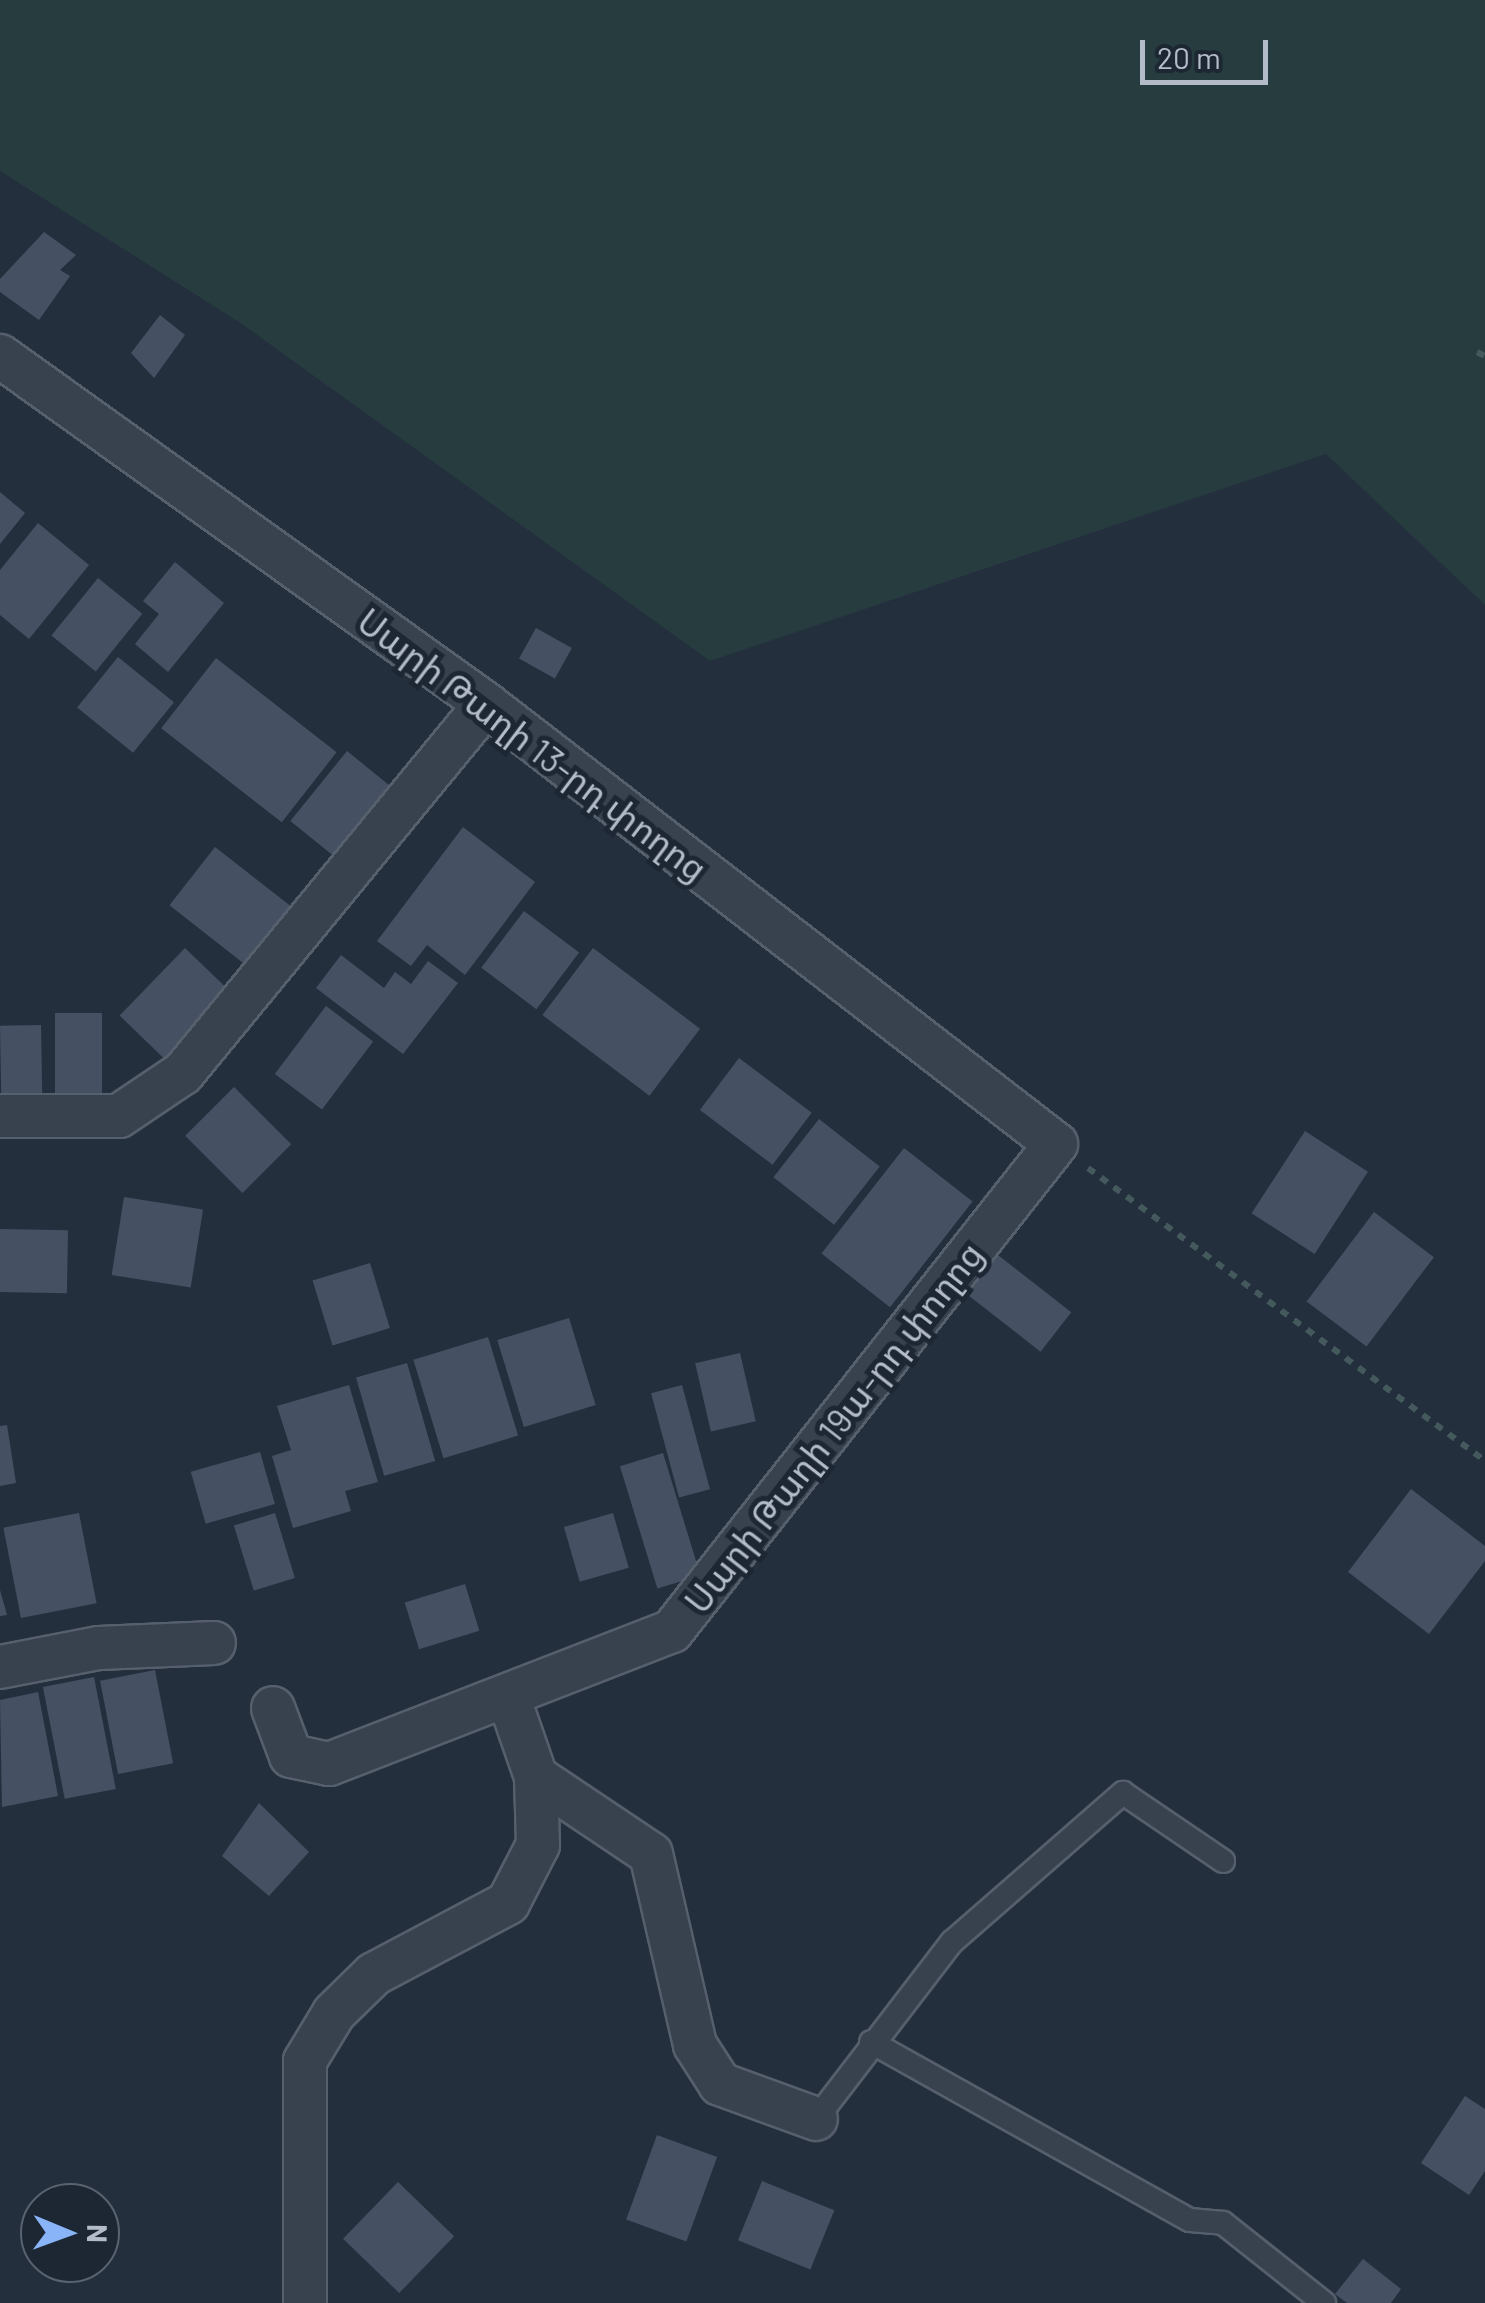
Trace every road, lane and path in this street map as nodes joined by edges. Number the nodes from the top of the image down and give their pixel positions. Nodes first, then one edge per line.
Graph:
1 (1476, 352) dead end
2 (0, 356) edge
3 (1485, 356) edge
4 (486, 704) junction
5 (0, 1116) edge
6 (1056, 1144) junction
7 (1485, 1461) edge
8 (214, 1643) dead end
9 (0, 1667) edge
10 (509, 1699) junction
11 (274, 1708) dead end
12 (536, 1777) junction
13 (1223, 1861) dead end
14 (871, 2042) junction
15 (816, 2119) joint
16 (305, 2303) edge
17 (1324, 2303) edge

1 - 3 path
2 - 4 street, Սարի Թաղի 13-րդ փողոց
4 - 5 street
4 - 6 street, Սարի Թաղի 13-րդ փողոց
6 - 7 path
6 - 10 street, Սարի Թաղի 19ա-րդ փողոց
8 - 9 street
10 - 11 street, Սարի Թաղի 19ա-րդ փողոց
10 - 12 street
12 - 15 street
12 - 16 street
13 - 14 lane
14 - 15 lane
14 - 17 lane

